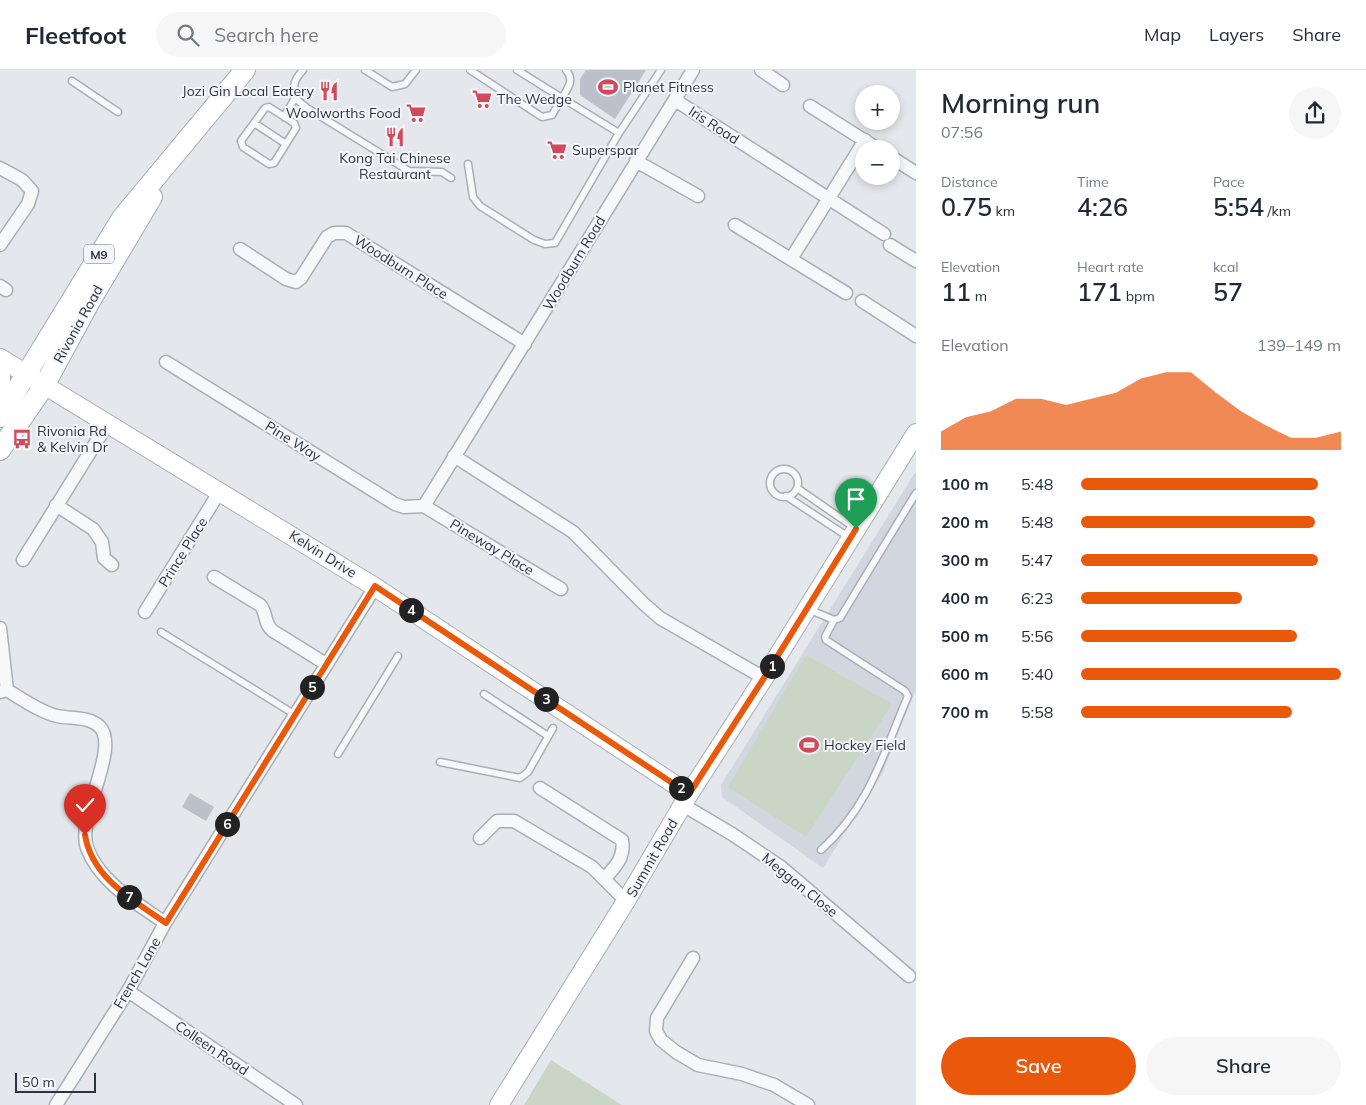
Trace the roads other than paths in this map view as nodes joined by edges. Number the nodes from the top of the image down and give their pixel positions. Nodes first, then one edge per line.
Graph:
1 (246, 70) edge
2 (303, 70) edge
3 (365, 70) edge
4 (416, 70) edge
5 (470, 70) edge
6 (517, 70) edge
7 (566, 70) edge
8 (661, 70) edge
9 (693, 70) edge
10 (761, 70) edge
11 (72, 81) dead end
12 (783, 85) dead end
13 (295, 98) junction
14 (562, 98) junction
15 (675, 100) junction
16 (810, 106) dead end
17 (118, 112) dead end
18 (284, 117) junction
19 (254, 123) junction
20 (619, 133) junction
21 (865, 140) edge
22 (184, 144) junction
23 (286, 144) junction
24 (855, 156) edge
25 (636, 161) junction
26 (900, 163) edge
27 (468, 164) dead end
28 (0, 168) edge
29 (916, 173) edge
30 (451, 178) dead end
31 (698, 196) dead end
32 (829, 198) junction
33 (735, 225) dead end
34 (0, 245) edge
35 (240, 249) dead end
36 (791, 259) junction
37 (916, 261) edge
38 (846, 293) dead end
39 (862, 301) dead end
40 (916, 336) edge
41 (525, 344) junction
42 (0, 358) edge
43 (166, 362) dead end
44 (0, 370) edge
45 (26, 374) junction
46 (44, 386) junction
47 (0, 398) edge
48 (0, 417) edge
49 (108, 423) junction
50 (916, 433) edge
51 (0, 450) edge
52 (454, 456) junction
53 (797, 488) junction
54 (220, 491) junction
55 (916, 493) edge
56 (786, 496) junction
57 (56, 505) junction
58 (424, 506) junction
59 (854, 534) junction
60 (23, 560) dead end
61 (112, 565) dead end
62 (214, 577) dead end
63 (375, 586) junction
64 (561, 589) dead end
65 (807, 608) junction
66 (145, 612) dead end
67 (834, 620) junction
68 (0, 628) edge
69 (161, 632) dead end
70 (398, 656) dead end
71 (326, 664) junction
72 (764, 678) junction
73 (3, 691) edge
74 (484, 694) dead end
75 (294, 714) junction
76 (553, 728) dead end
77 (548, 736) junction
78 (338, 754) dead end
79 (440, 762) dead end
80 (540, 788) dead end
81 (686, 799) junction
82 (480, 838) dead end
83 (821, 850) dead end
84 (605, 878) junction
85 (626, 901) junction
86 (166, 923) junction
87 (693, 958) dead end
88 (909, 976) dead end
89 (128, 991) junction
90 (56, 1105) edge
91 (296, 1105) edge
92 (499, 1105) edge
93 (808, 1105) edge

1 - 22 main road, Rivonia Road / M9
2 - 13 lane
3 - 4 lane
5 - 14 lane
6 - 14 lane
7 - 14 lane
8 - 20 lane
9 - 15 street, Woodburn Road
10 - 12 street
11 - 17 lane
13 - 18 lane
13 - 30 lane
14 - 20 lane
15 - 25 street, Woodburn Road
15 - 32 street, Iris Road
16 - 21 street
18 - 19 lane
18 - 23 lane
19 - 23 lane
19 - 23 lane
20 - 27 lane
22 - 45 main road, Rivonia Road / M9
22 - 46 main road, Rivonia Road / M9
24 - 32 street
25 - 31 street
25 - 41 street, Woodburn Road
26 - 29 street
28 - 34 street
32 - 36 street
32 - 37 street, Iris Road
33 - 36 street
35 - 41 street, Woodburn Place
36 - 38 street
39 - 40 street
41 - 52 street, Woodburn Road
42 - 45 main road, Kelvin Drive
43 - 58 street, Pine Way
44 - 47 main road
45 - 46 main road, Kelvin Drive
45 - 48 main road, Rivonia Road / M9
46 - 49 main road, Kelvin Drive
46 - 51 main road, Rivonia Road / M9
49 - 54 main road, Kelvin Drive
49 - 57 street
50 - 59 main road, Summit Road
52 - 58 street, Woodburn Road
52 - 72 street
53 - 56 lane
53 - 56 lane
53 - 59 lane
54 - 63 main road, Kelvin Drive
54 - 66 street, Prince Place
55 - 67 lane
56 - 59 lane
57 - 60 street
57 - 61 street
58 - 64 street, Pineway Place
59 - 65 main road, Summit Road
62 - 71 street
63 - 71 street, French Lane
63 - 81 main road, Kelvin Drive
65 - 67 lane
65 - 72 main road, Summit Road
67 - 83 lane
68 - 73 street
69 - 75 lane
70 - 78 lane
71 - 75 street, French Lane
72 - 81 main road, Summit Road
73 - 86 street
74 - 77 lane
75 - 86 street, French Lane
76 - 77 lane
77 - 79 lane
80 - 84 street
81 - 85 main road, Summit Road
81 - 88 street, Meggan Close
82 - 84 street
84 - 85 street
85 - 92 main road, Summit Road
86 - 89 street, French Lane
87 - 93 street
89 - 90 street, French Lane
89 - 91 street, Colleen Road

